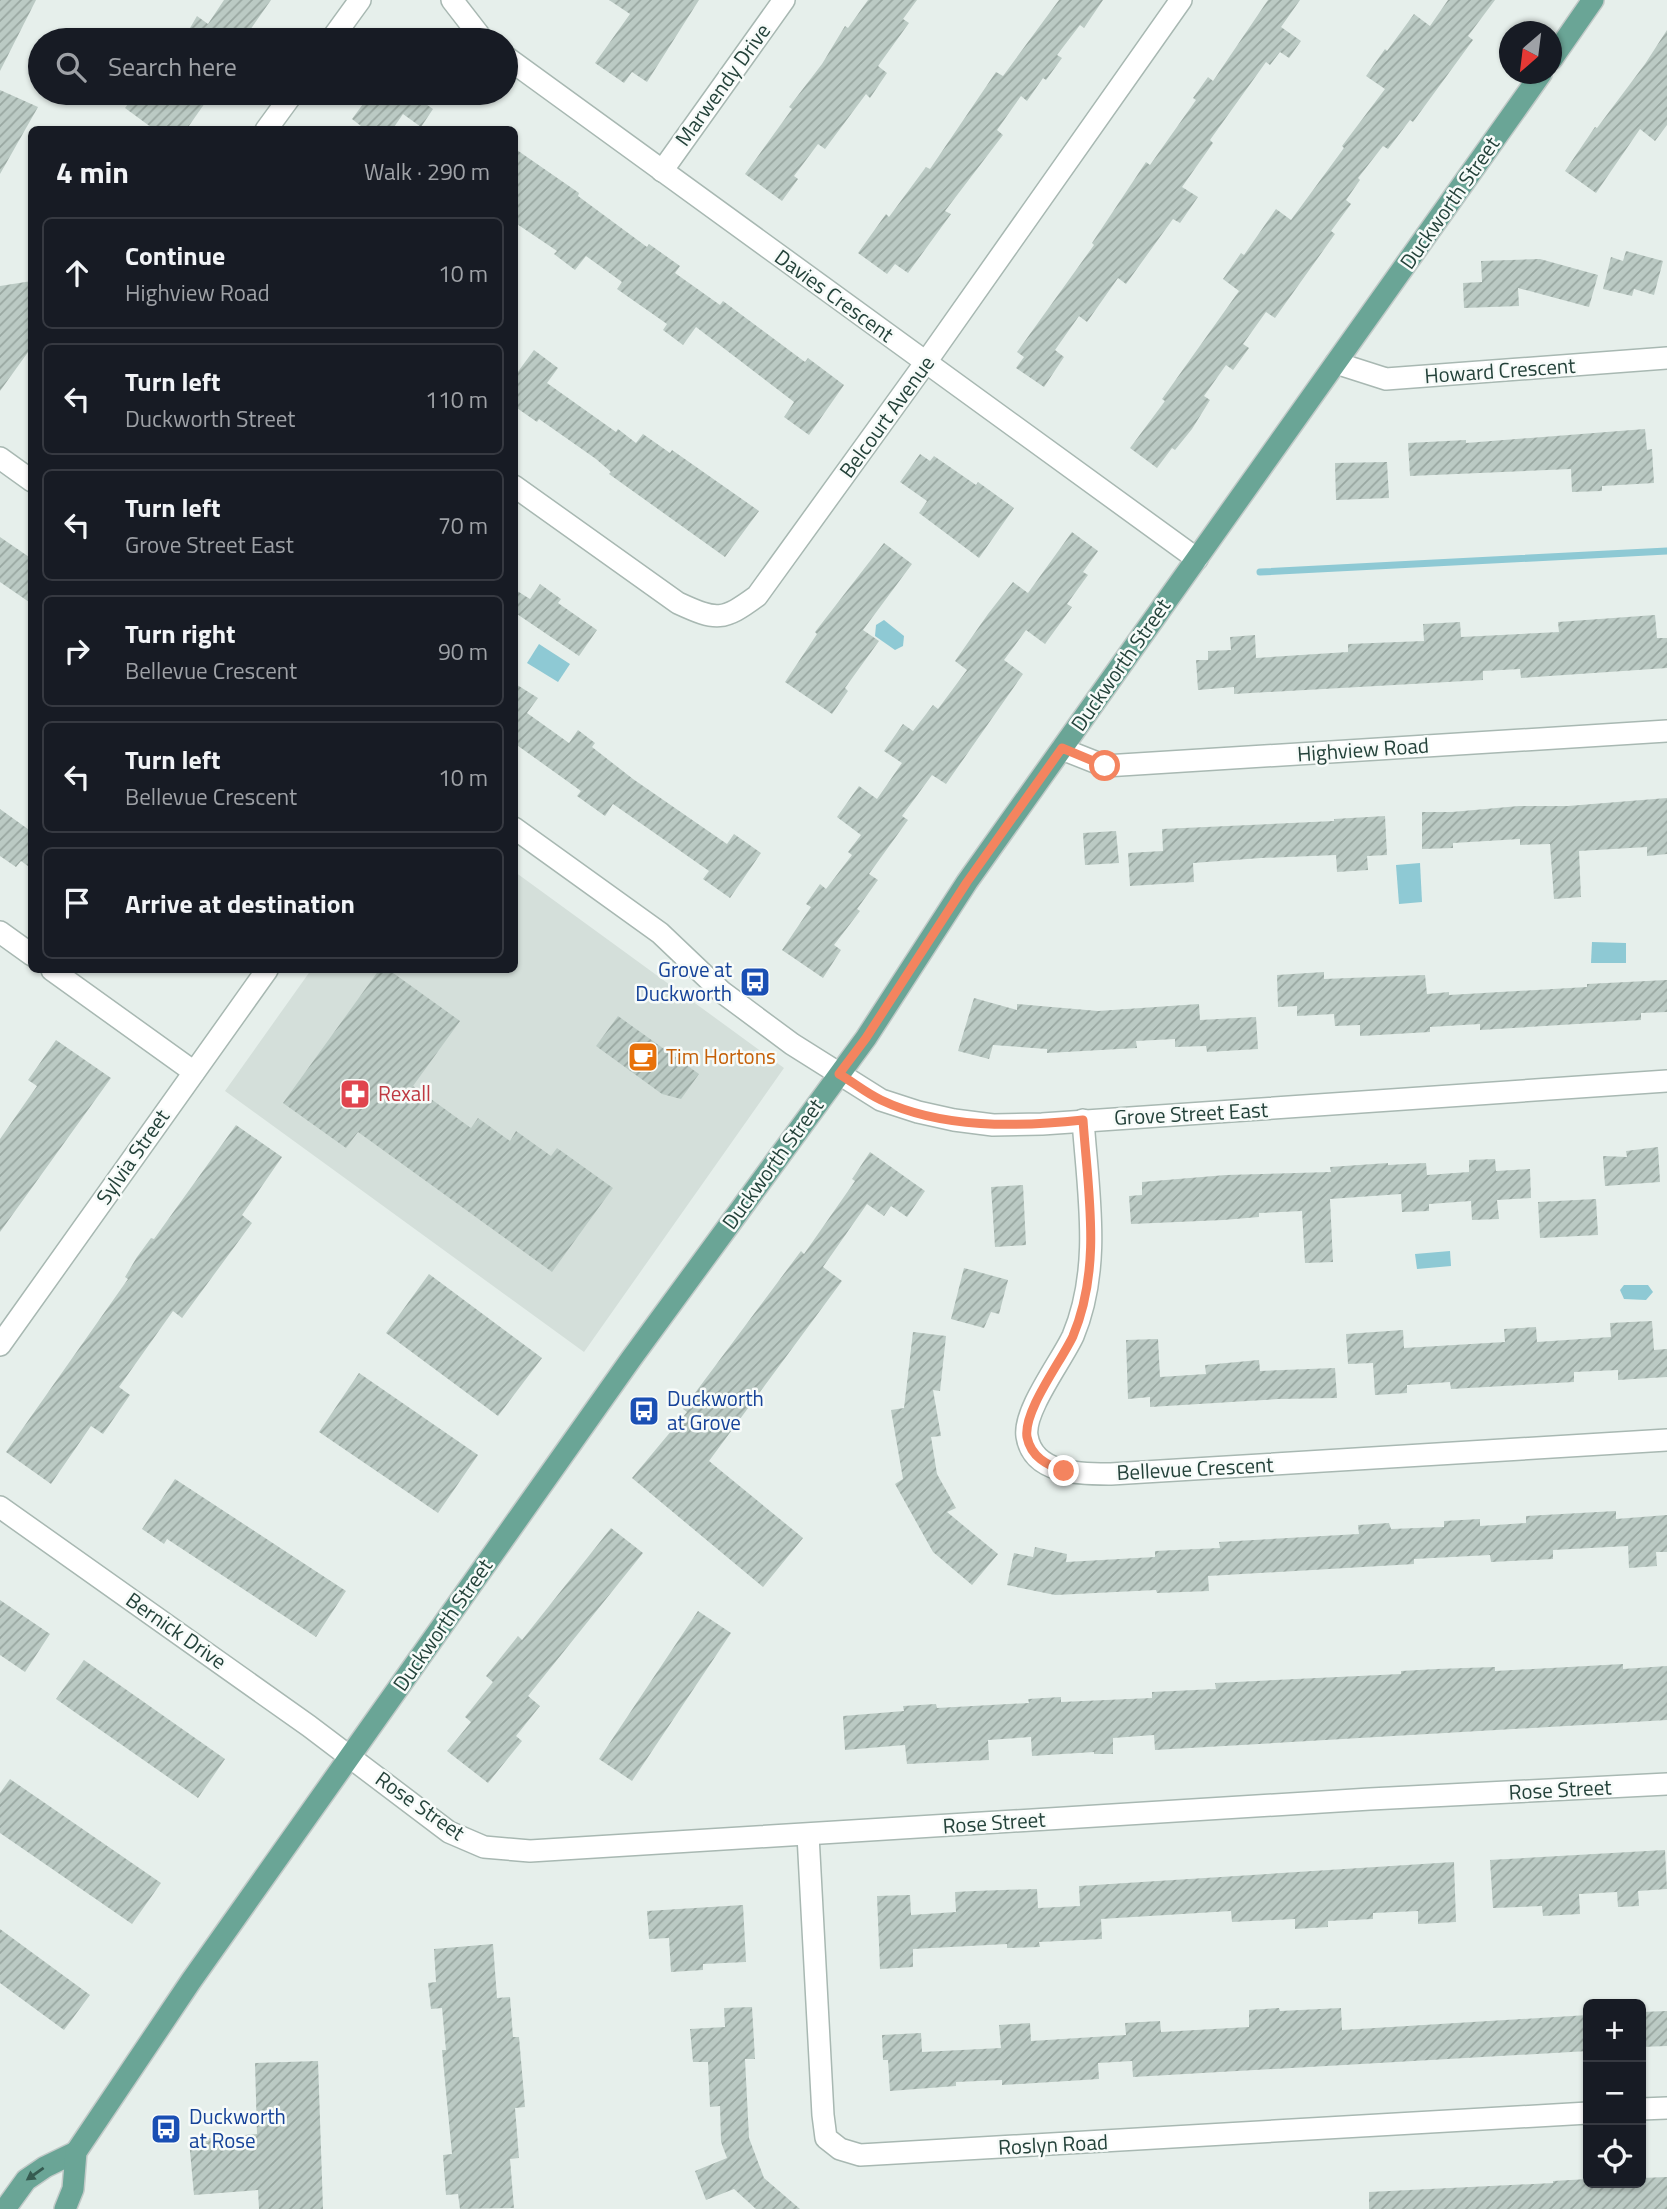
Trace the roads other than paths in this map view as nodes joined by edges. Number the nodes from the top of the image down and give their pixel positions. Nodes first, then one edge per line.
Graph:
1 (360, 0) edge
2 (452, 0) edge
3 (784, 0) edge
4 (1181, 0) edge
5 (1593, 0) edge
6 (340, 28) edge
7 (474, 28) edge
8 (1562, 45) edge
9 (518, 66) edge
10 (1534, 84) edge
11 (284, 105) edge
12 (269, 126) edge
13 (662, 171) junction
14 (1667, 358) edge
15 (926, 362) junction
16 (1336, 363) junction
17 (0, 458) edge
18 (27, 469) edge
19 (518, 489) edge
20 (1197, 559) junction
21 (1667, 731) edge
22 (1062, 748) junction
23 (518, 831) edge
24 (0, 932) edge
25 (28, 952) edge
26 (56, 973) edge
27 (265, 973) edge
28 (194, 1072) junction
29 (839, 1074) junction
30 (1667, 1082) edge
31 (1083, 1120) junction
32 (0, 1345) edge
33 (1667, 1440) edge
34 (0, 1507) edge
35 (350, 1757) junction
36 (1667, 1784) edge
37 (808, 1835) junction
38 (1667, 2108) edge
39 (1646, 2109) edge
40 (1583, 2113) edge
41 (76, 2152) junction
42 (5, 2209) edge
43 (65, 2209) edge

1 - 6 street
2 - 7 street
3 - 13 street, Marwendy Drive
4 - 15 street, Belcourt Avenue
5 - 8 main road
9 - 13 street, Davies Crescent
10 - 16 main road, Duckworth Street
11 - 12 street
13 - 15 street, Davies Crescent
14 - 16 street, Howard Crescent
15 - 19 street, Belcourt Avenue
15 - 20 street, Davies Crescent
16 - 20 main road, Duckworth Street
17 - 18 street
20 - 22 main road, Duckworth Street
21 - 22 street, Highview Road
22 - 29 main road, Duckworth Street
23 - 29 street, Grove Street East
24 - 25 street
26 - 28 street
27 - 28 street, Sylvia Street
28 - 32 street, Sylvia Street
29 - 31 street, Grove Street East
29 - 35 main road, Duckworth Street
30 - 31 street, Grove Street East
31 - 33 street, Bellevue Crescent
34 - 35 street, Bernick Drive
35 - 37 street, Rose Street
35 - 41 main road, Duckworth Street
36 - 37 street, Rose Street
37 - 40 street, Roslyn Road
38 - 39 street
41 -> 42 main road
41 - 43 main road, Duckworth Street

